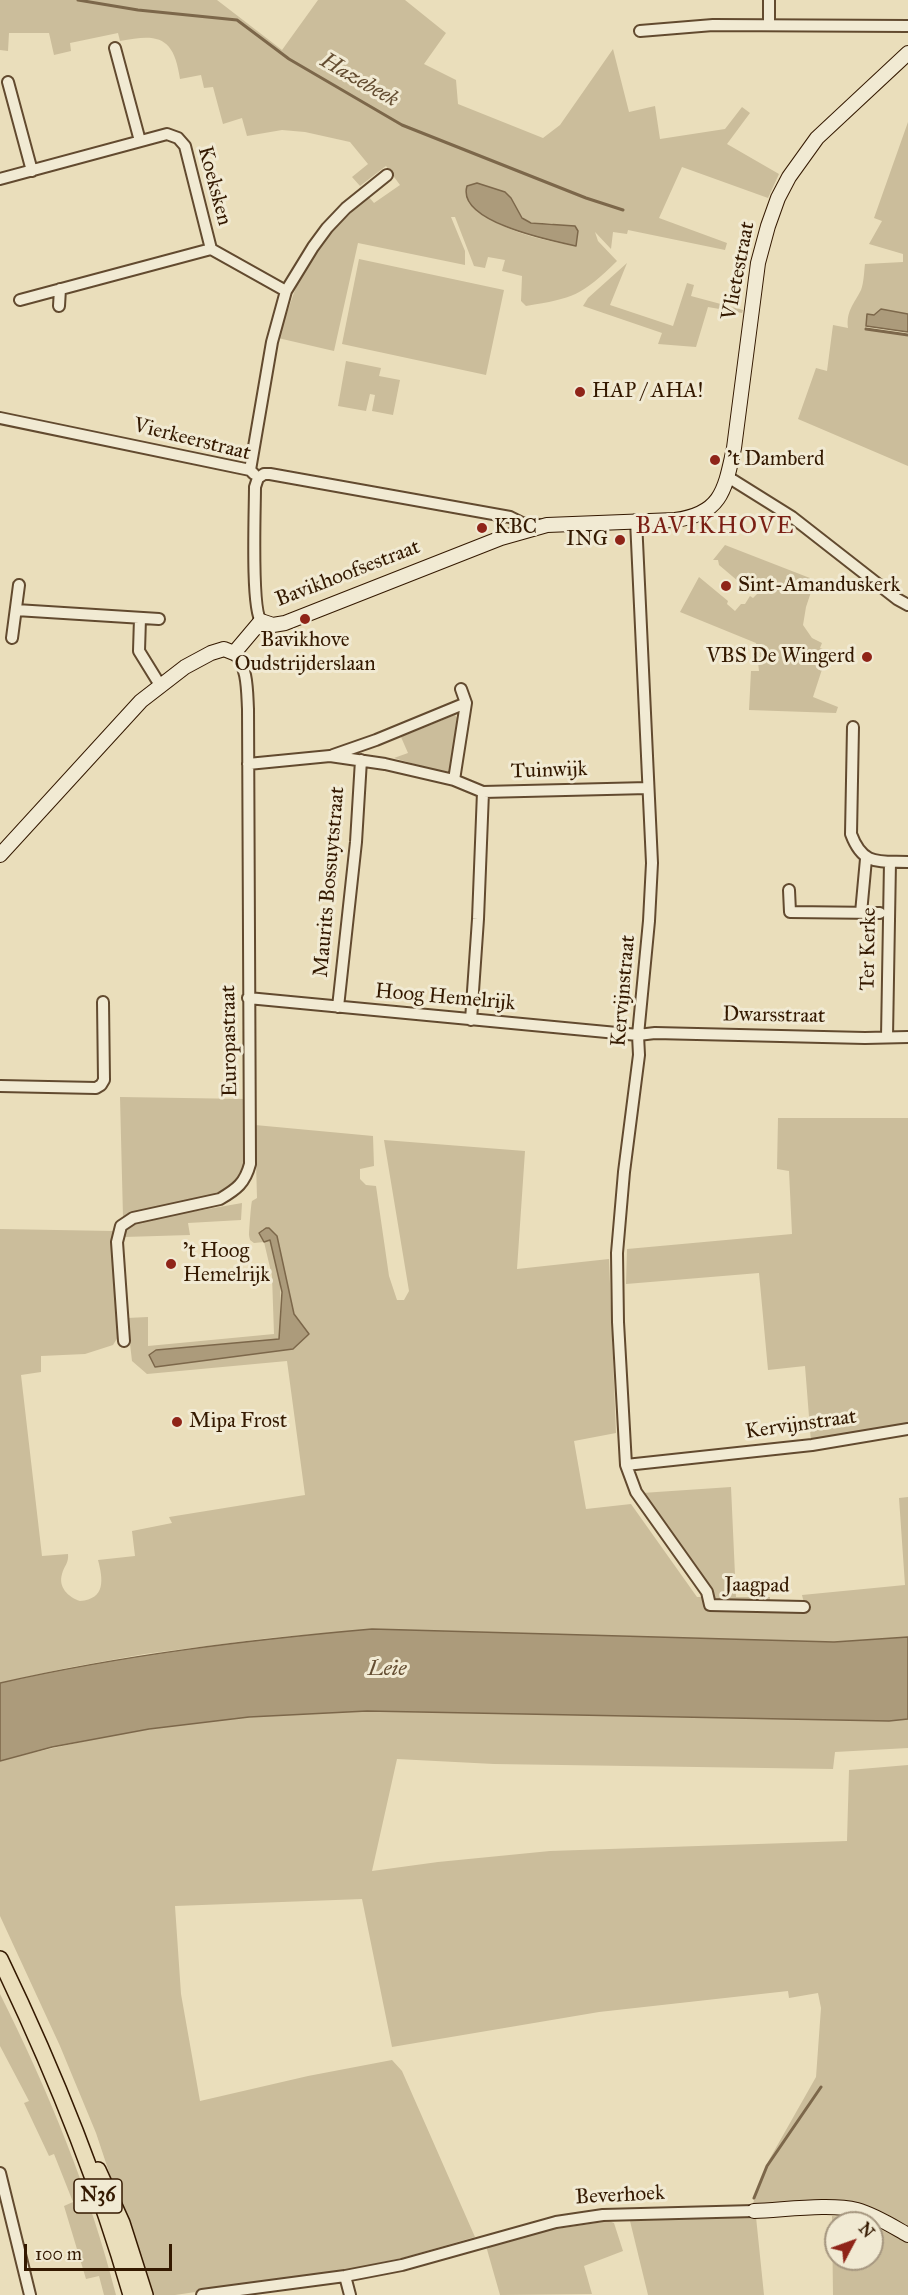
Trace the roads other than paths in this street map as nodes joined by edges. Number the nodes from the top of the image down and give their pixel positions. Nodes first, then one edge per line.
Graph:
1 (769, 0) edge
2 (769, 25) junction
3 (908, 26) edge
4 (640, 31) dead end
5 (115, 48) dead end
6 (908, 52) edge
7 (8, 82) dead end
8 (140, 141) junction
9 (32, 171) junction
10 (387, 175) dead end
11 (0, 179) edge
12 (211, 249) junction
13 (60, 289) junction
14 (286, 291) junction
15 (20, 300) dead end
16 (59, 306) dead end
17 (0, 418) edge
18 (250, 470) junction
19 (728, 477) junction
20 (258, 478) junction
21 (636, 520) junction
22 (517, 527) junction
23 (19, 585) dead end
24 (908, 605) edge
25 (16, 610) junction
26 (140, 618) junction
27 (159, 619) dead end
28 (261, 621) junction
29 (12, 638) dead end
30 (234, 652) junction
31 (160, 685) junction
32 (461, 689) dead end
33 (466, 703) junction
34 (853, 727) dead end
35 (330, 756) junction
36 (361, 760) junction
37 (248, 764) junction
38 (454, 780) junction
39 (648, 788) junction
40 (483, 792) junction
41 (0, 855) edge
42 (866, 859) junction
43 (890, 861) junction
44 (908, 862) edge
45 (789, 890) dead end
46 (861, 913) junction
47 (880, 913) dead end
48 (248, 998) junction
49 (103, 1002) dead end
50 (338, 1007) junction
51 (471, 1020) junction
52 (638, 1035) junction
53 (887, 1037) junction
54 (908, 1037) edge
55 (0, 1086) edge
56 (123, 1341) dead end
57 (908, 1429) edge
58 (627, 1465) junction
59 (710, 1605) joint
60 (804, 1607) dead end
61 (0, 1959) edge
62 (62, 2097) junction
63 (0, 2173) edge
64 (754, 2211) joint
65 (904, 2233) edge
66 (345, 2276) junction
67 (30, 2295) edge
68 (131, 2295) edge
69 (145, 2295) edge
70 (202, 2295) edge
71 (350, 2295) edge

1 - 2 street
2 - 3 street
2 - 4 street
5 - 8 street
6 - 19 street, Vlietestraat
7 - 9 street
8 - 9 street, Koeksken
8 - 12 street, Koeksken
9 - 11 street, Koeksken
10 - 14 street
12 - 13 street, Koeksken
12 - 14 street, Koeksken
13 - 15 street, Koeksken
13 - 16 street
14 - 18 street
17 - 18 street, Vierkeerstraat
18 - 20 street, Vierkeerstraat
19 - 21 street, Vlietestraat
19 - 24 street
20 - 22 street, Vierkeerstraat
20 - 28 street
21 - 22 street, Bavikhoofsestraat
21 - 39 street, Kervijnstraat
22 - 28 street, Bavikhoofsestraat
23 - 25 street
25 - 26 street
25 - 29 street
26 - 27 street
26 - 31 street
28 - 30 street, Bavikhoofsestraat
30 - 31 street
30 - 37 street, Europastraat
31 - 41 street
32 - 33 street
33 - 35 street, Tuinwijk
33 - 38 street
34 - 42 street
35 - 36 street, Tuinwijk
35 - 37 street, Tuinwijk
36 - 38 street, Tuinwijk
36 - 50 street, Maurits Bossuytstraat
37 - 48 street, Europastraat
38 - 40 street, Tuinwijk
39 - 40 street, Tuinwijk
39 - 52 street, Kervijnstraat
40 - 51 street
42 - 43 street
42 - 46 street, Ter Kerke
43 - 44 street
43 - 53 street, Ter Kerke
45 - 46 street, Ter Kerke
46 - 47 street, Ter Kerke
48 - 50 street, Hoog Hemelrijk
48 - 56 street, Europastraat
49 - 55 street
50 - 51 street, Hoog Hemelrijk
51 - 52 street, Hoog Hemelrijk
52 - 53 street, Dwarsstraat
52 - 58 street, Kervijnstraat
53 - 54 street, Dwarsstraat
57 - 58 street, Kervijnstraat
58 - 59 street, Kervijnstraat
59 - 60 street, Jaagpad
61 - 62 main road, N36
62 - 68 main road, N36
62 - 69 main road, N36
63 - 67 street
64 - 65 street, Beverhoek
64 - 66 street, Beverhoek
66 - 70 street, Beverhoek
66 - 71 street

